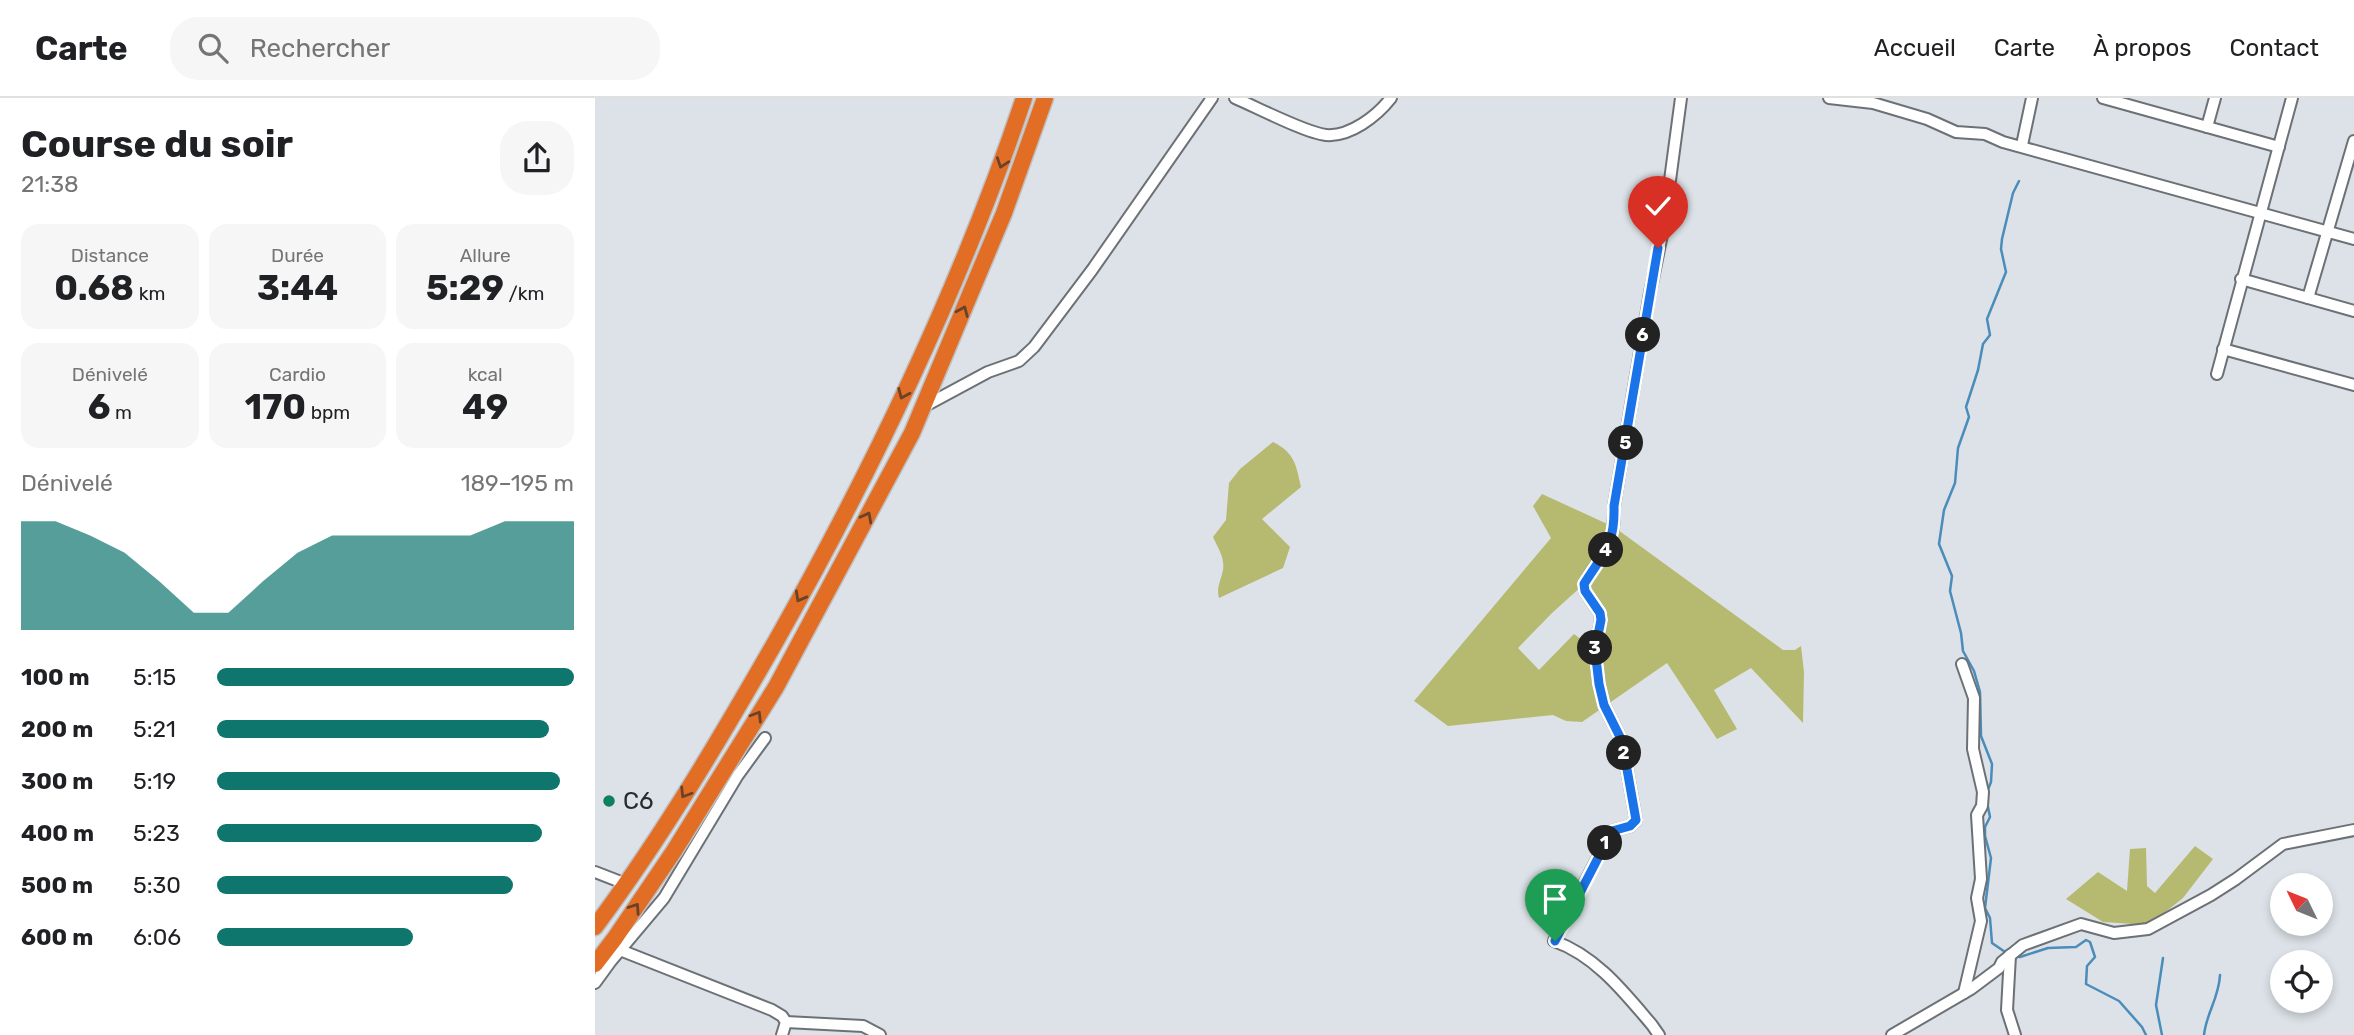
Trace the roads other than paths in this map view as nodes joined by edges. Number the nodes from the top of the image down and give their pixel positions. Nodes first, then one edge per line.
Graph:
1 (1024, 98) edge
2 (1045, 98) edge
3 (1212, 98) edge
4 (1235, 98) edge
5 (1391, 98) edge
6 (1681, 98) edge
7 (1829, 98) edge
8 (2032, 98) edge
9 (2215, 98) edge
10 (2292, 98) edge
11 (2107, 99) edge
12 (2207, 127) junction
13 (2354, 141) edge
14 (2022, 145) junction
15 (2279, 147) junction
16 (2260, 213) junction
17 (2327, 232) junction
18 (2354, 239) edge
19 (2241, 279) junction
20 (2308, 298) junction
21 (2354, 311) edge
22 (2223, 349) junction
23 (2217, 374) dead end
24 (2354, 385) edge
25 (923, 407) junction
26 (1962, 664) dead end
27 (765, 737) dead end
28 (2354, 830) edge
29 (595, 872) edge
30 (626, 884) junction
31 (595, 927) edge
32 (620, 950) junction
33 (2010, 955) junction
34 (595, 964) edge
35 (595, 983) edge
36 (1964, 993) junction
37 (786, 1021) junction
38 (1909, 1029) edge
39 (782, 1035) edge
40 (880, 1035) edge
41 (1658, 1035) edge
42 (1892, 1035) edge
43 (2015, 1035) edge

1 -> 30 highway
25 -> 2 highway
3 - 25 street
4 - 5 street
6 - 41 street
7 - 14 street
8 - 14 street
9 - 12 street
10 - 15 street
11 - 12 street
12 - 15 street
13 - 17 street
14 - 16 street
15 - 16 street
16 - 17 street
16 - 19 street
17 - 18 street
17 - 20 street
19 - 20 street
19 - 22 street
20 - 21 street
22 - 23 street
22 - 24 street
34 -> 25 highway
26 - 36 street
27 - 32 street
28 - 33 street
29 - 30 street
30 - 31 highway
32 - 35 street
32 - 37 street
33 - 36 street
33 - 43 street
36 - 38 street
37 - 39 street
37 - 40 street
38 - 42 street

